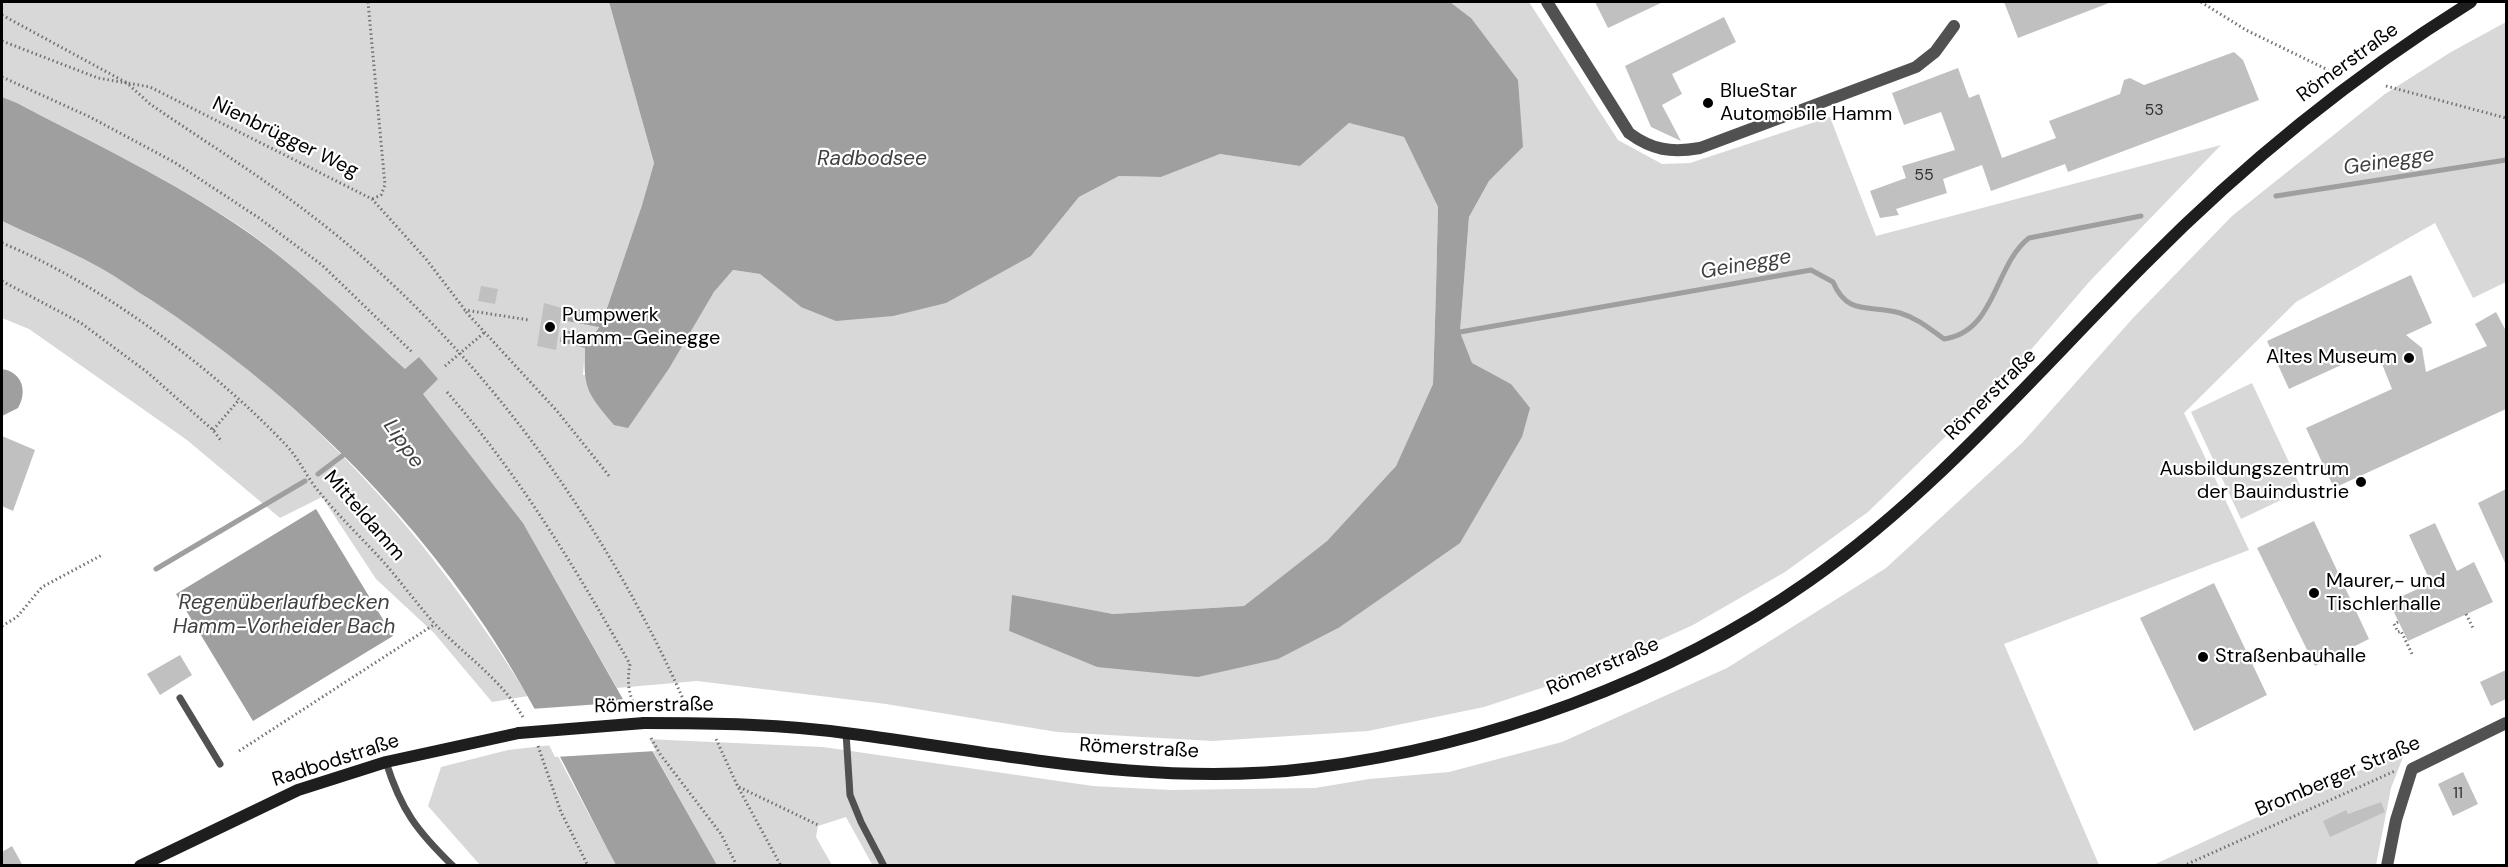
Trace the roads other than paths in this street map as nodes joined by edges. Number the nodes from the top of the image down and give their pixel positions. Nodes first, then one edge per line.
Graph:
1 (1547, 2) edge
2 (2471, 2) edge
3 (1954, 26) dead end
4 (180, 698) dead end
5 (2506, 723) edge
6 (523, 729) joint
7 (846, 732) junction
8 (386, 762) junction
9 (220, 764) dead end
10 (140, 866) edge
11 (453, 866) edge
12 (884, 866) edge
13 (2387, 866) edge

1 - 3 street
2 - 7 main road, Römerstraße
4 - 9 lane
5 - 13 street, Bromberger Straße
6 - 7 main road, Römerstraße, bridge
6 - 8 main road, Radbodstraße
7 - 12 lane
8 - 10 main road, Radbodstraße
8 - 11 lane

